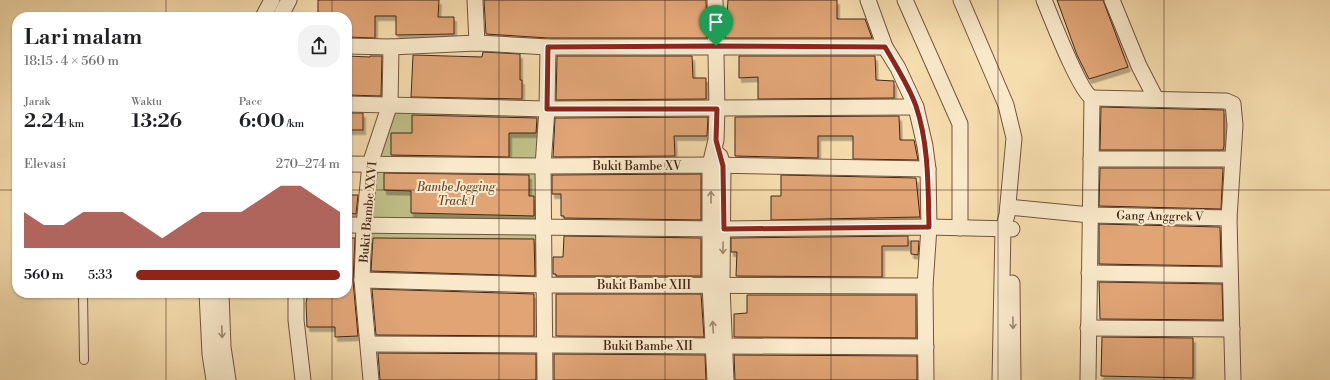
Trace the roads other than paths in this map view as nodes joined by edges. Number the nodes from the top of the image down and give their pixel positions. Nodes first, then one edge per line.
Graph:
1 (272, 0) edge
2 (289, 0) edge
3 (475, 0) edge
4 (715, 0) edge
5 (868, 0) edge
6 (905, 0) edge
7 (961, 0) edge
8 (1044, 0) edge
9 (1112, 0) edge
10 (265, 12) edge
11 (283, 12) edge
12 (477, 42) junction
13 (352, 46) edge
14 (716, 46) junction
15 (391, 47) junction
16 (548, 47) junction
17 (885, 47) junction
18 (1092, 98) junction
19 (1156, 99) junction
20 (352, 104) edge
21 (390, 104) junction
22 (916, 107) junction
23 (547, 109) junction
24 (717, 109) junction
25 (1091, 159) junction
26 (1232, 159) junction
27 (352, 164) edge
28 (370, 164) junction
29 (543, 166) junction
30 (717, 166) junction
31 (928, 169) junction
32 (1090, 215) junction
33 (1229, 218) junction
34 (1007, 220) junction
35 (352, 225) edge
36 (364, 225) junction
37 (929, 227) junction
38 (545, 228) junction
39 (960, 228) junction
40 (717, 229) junction
41 (1089, 272) junction
42 (1230, 276) junction
43 (362, 280) junction
44 (544, 284) junction
45 (716, 286) junction
46 (925, 286) junction
47 (83, 298) edge
48 (207, 298) edge
49 (221, 298) edge
50 (296, 298) edge
51 (1088, 328) junction
52 (1232, 329) junction
53 (369, 344) junction
54 (544, 346) junction
55 (720, 346) junction
56 (926, 347) junction
57 (84, 360) dead end
58 (214, 380) edge
59 (228, 380) edge
60 (303, 380) edge
61 (371, 380) edge
62 (545, 380) edge
63 (715, 380) edge
64 (726, 380) edge
65 (926, 380) edge
66 (1000, 380) edge
67 (1013, 380) edge
68 (1088, 380) edge
69 (1233, 380) edge

1 - 10 street
2 - 11 street
3 - 12 street
4 - 14 street
5 - 17 street
6 - 39 street
7 - 34 street
8 - 18 street
9 - 19 street
12 - 15 street
12 - 16 street
13 - 15 street
14 - 16 street
14 - 17 street
14 - 24 street
15 - 21 street, Bukit Bambe XXVI
16 - 23 street
17 - 22 street
18 - 19 street
18 - 25 street
19 - 26 street
20 - 21 street
21 - 23 street
21 - 28 street, Bukit Bambe XXVI
22 - 24 street
22 - 31 street
23 - 24 street
23 - 29 street
24 - 30 street
25 - 26 street
25 - 32 street
26 - 33 street
27 - 28 street, Bukit Bambe XV
28 - 29 street, Bukit Bambe XV
28 - 36 street, Bukit Bambe XXVI
29 - 30 street, Bukit Bambe XV
29 - 38 street
30 - 31 street, Bukit Bambe XV
30 - 40 street
31 - 37 street
32 - 33 street, Gang Anggrek V
32 - 34 street, Gang Anggrek V
32 - 41 street
33 - 42 street
34 - 39 street, Gang Anggrek V
34 - 66 street
34 -> 67 street
35 - 36 street, Gang Anggrek V
36 - 38 street, Gang Anggrek V
36 - 43 street, Bukit Bambe XXVI
37 - 39 street, Gang Anggrek V
37 - 40 street, Gang Anggrek V
37 - 46 street
38 - 40 street, Gang Anggrek V
38 - 44 street
40 - 45 street
41 - 42 street
41 - 51 street
42 - 52 street
43 - 44 street, Bukit Bambe XIII
43 - 53 street, Bukit Bambe XXVI
44 - 45 street, Bukit Bambe XIII
44 - 54 street
45 - 46 street, Bukit Bambe XIII
45 - 55 street
46 - 56 street
47 - 57 lane
48 - 58 street
49 -> 59 street
50 - 60 street
51 - 52 street
51 - 68 street
52 - 69 street
53 - 54 street, Bukit Bambe XII
53 - 61 street, Bukit Bambe XXVI
54 - 55 street, Bukit Bambe XII
54 - 62 street
55 - 56 street, Bukit Bambe XII
55 - 63 street
55 - 64 street
56 - 65 street

